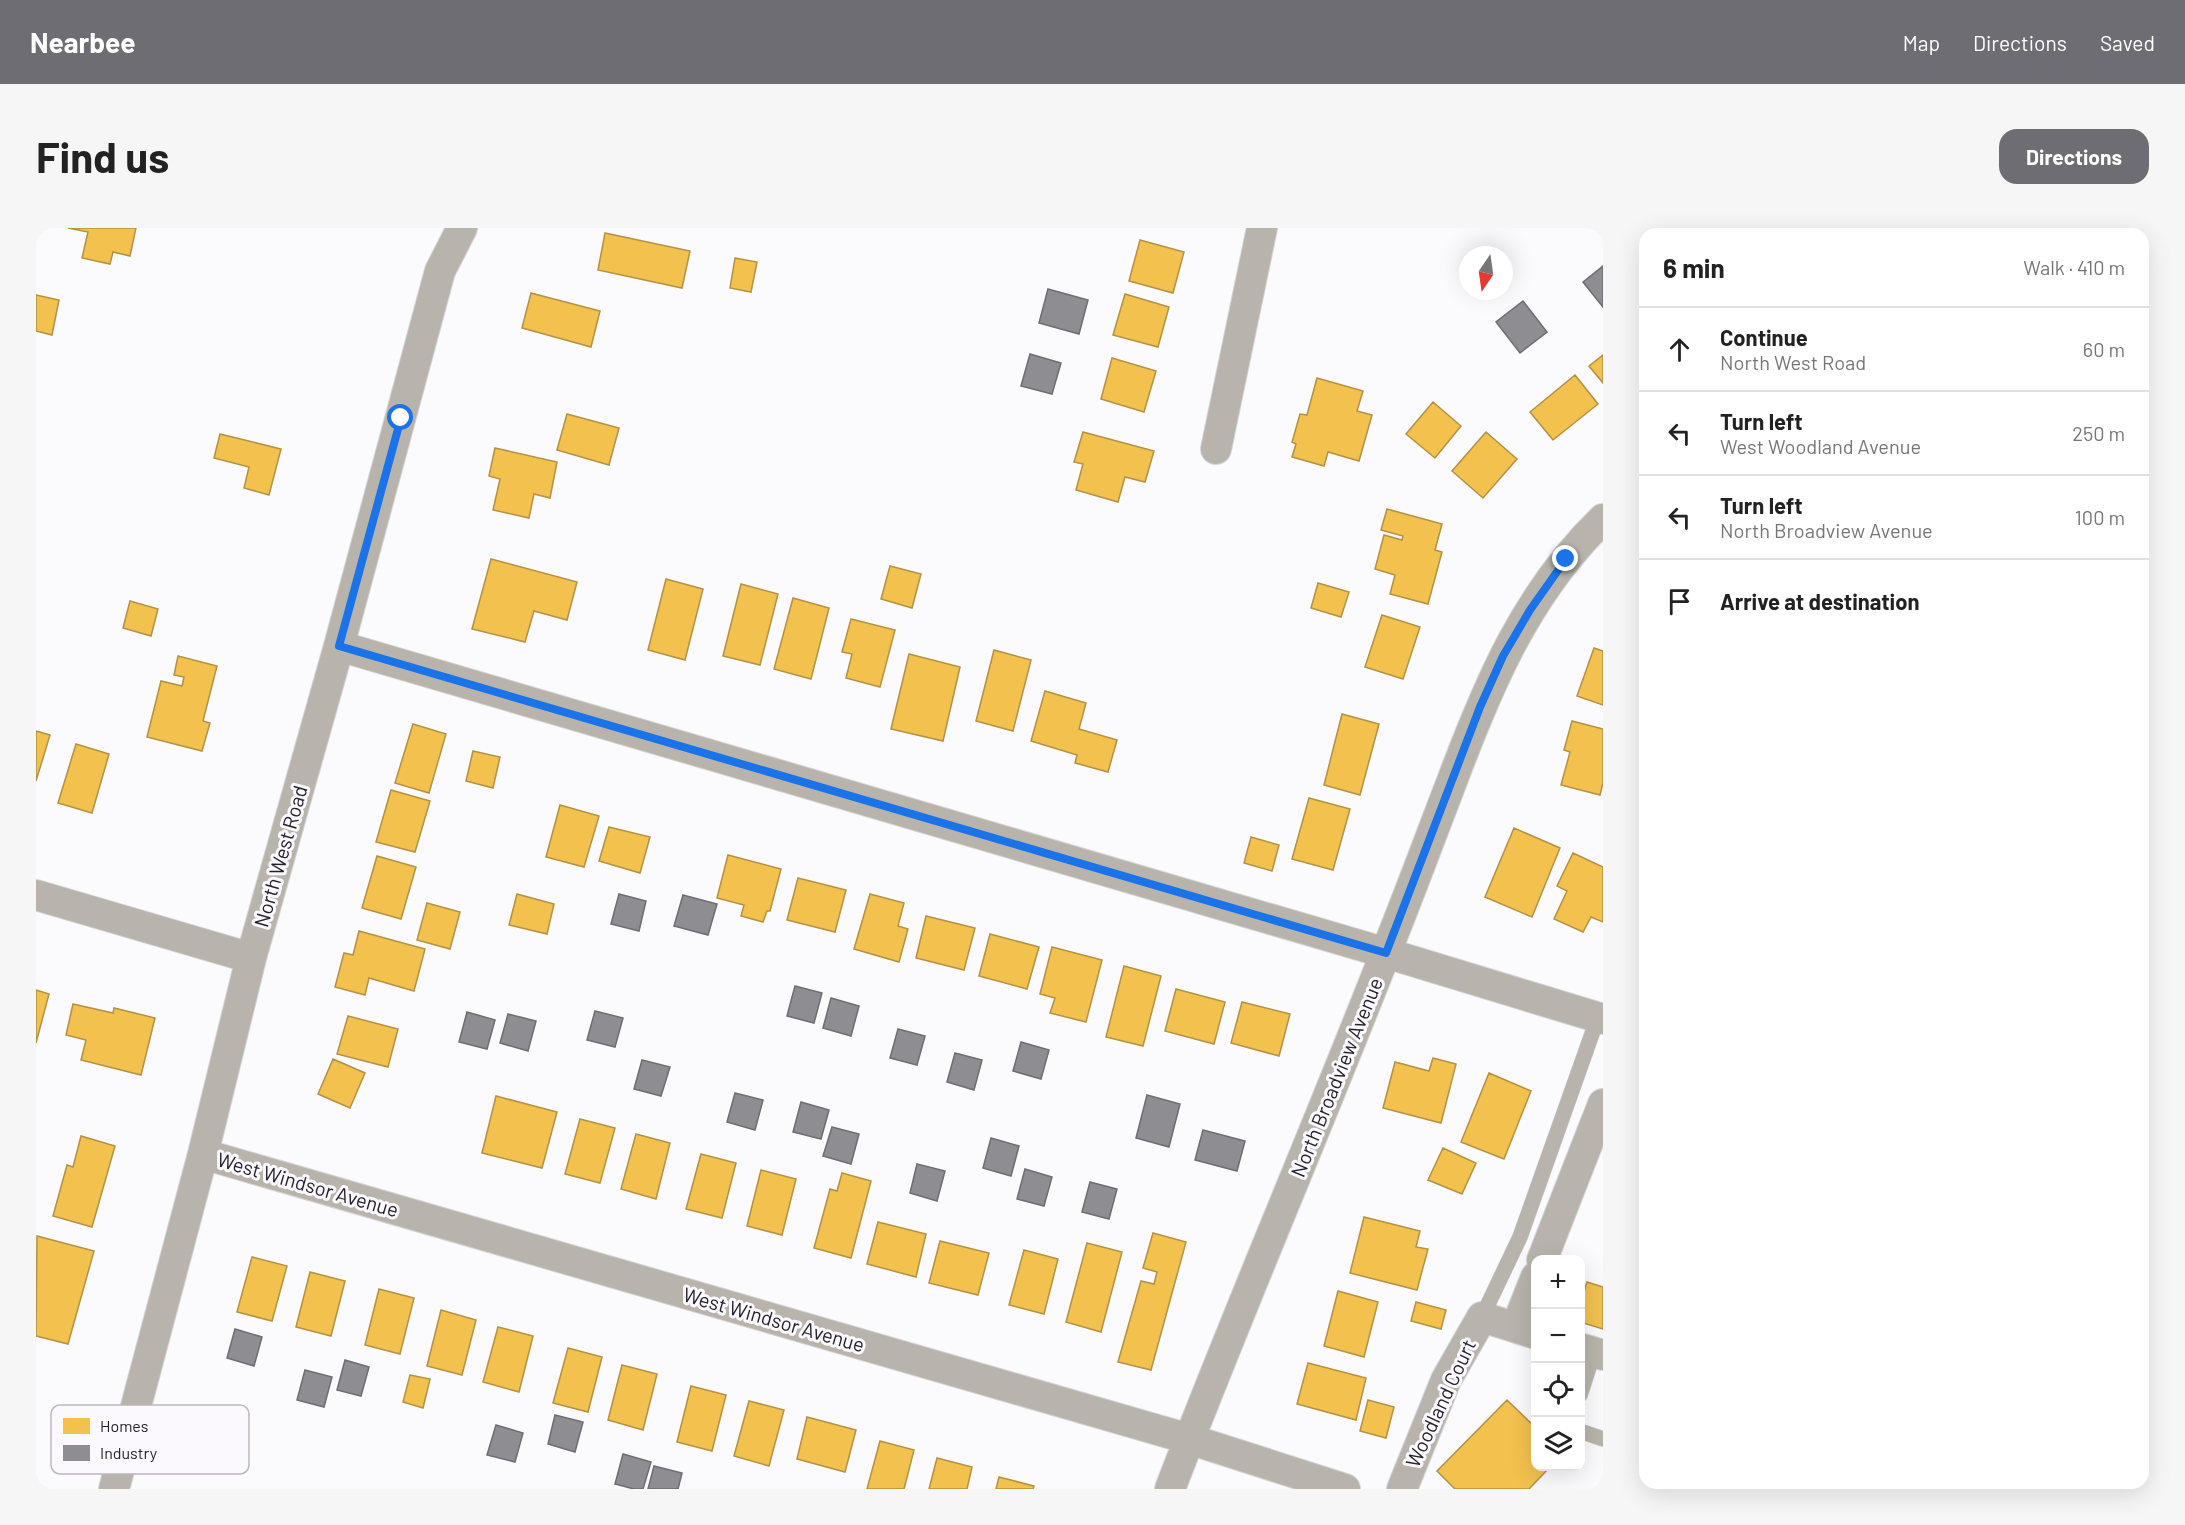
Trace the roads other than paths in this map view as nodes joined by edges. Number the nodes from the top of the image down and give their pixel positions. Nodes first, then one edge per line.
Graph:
1 (462, 228) edge
2 (1263, 228) edge
3 (1216, 449) dead end
4 (1603, 519) edge
5 (339, 646) junction
6 (36, 895) edge
7 (1386, 953) junction
8 (250, 958) junction
9 (1601, 1018) edge
10 (1603, 1104) edge
11 (203, 1154) junction
12 (1544, 1255) edge
13 (1531, 1304) edge
14 (1482, 1317) junction
15 (1526, 1330) edge
16 (1592, 1351) edge
17 (1585, 1379) edge
18 (136, 1405) edge
19 (1585, 1432) edge
20 (1190, 1439) junction
21 (1603, 1439) edge
22 (118, 1474) edge
23 (114, 1489) edge
24 (1170, 1489) edge
25 (1345, 1489) edge
26 (1402, 1489) edge

1 - 5 street, North West Road
2 - 3 street
4 - 7 street, North Broadview Avenue
5 - 7 street
5 - 8 street, North West Road
6 - 8 street
7 - 9 street
7 - 20 street, North Broadview Avenue
8 - 11 street, North West Road
9 - 14 lane
10 - 12 street
11 - 18 street, North West Road
11 - 20 street, West Windsor Avenue
13 - 15 street, Woodland Court
14 - 15 street, Woodland Court
14 - 26 street, Woodland Court
16 - 17 lane
19 - 21 lane
20 - 24 street, North Broadview Avenue
20 - 25 street, West Windsor Avenue
22 - 23 street, North West Road

